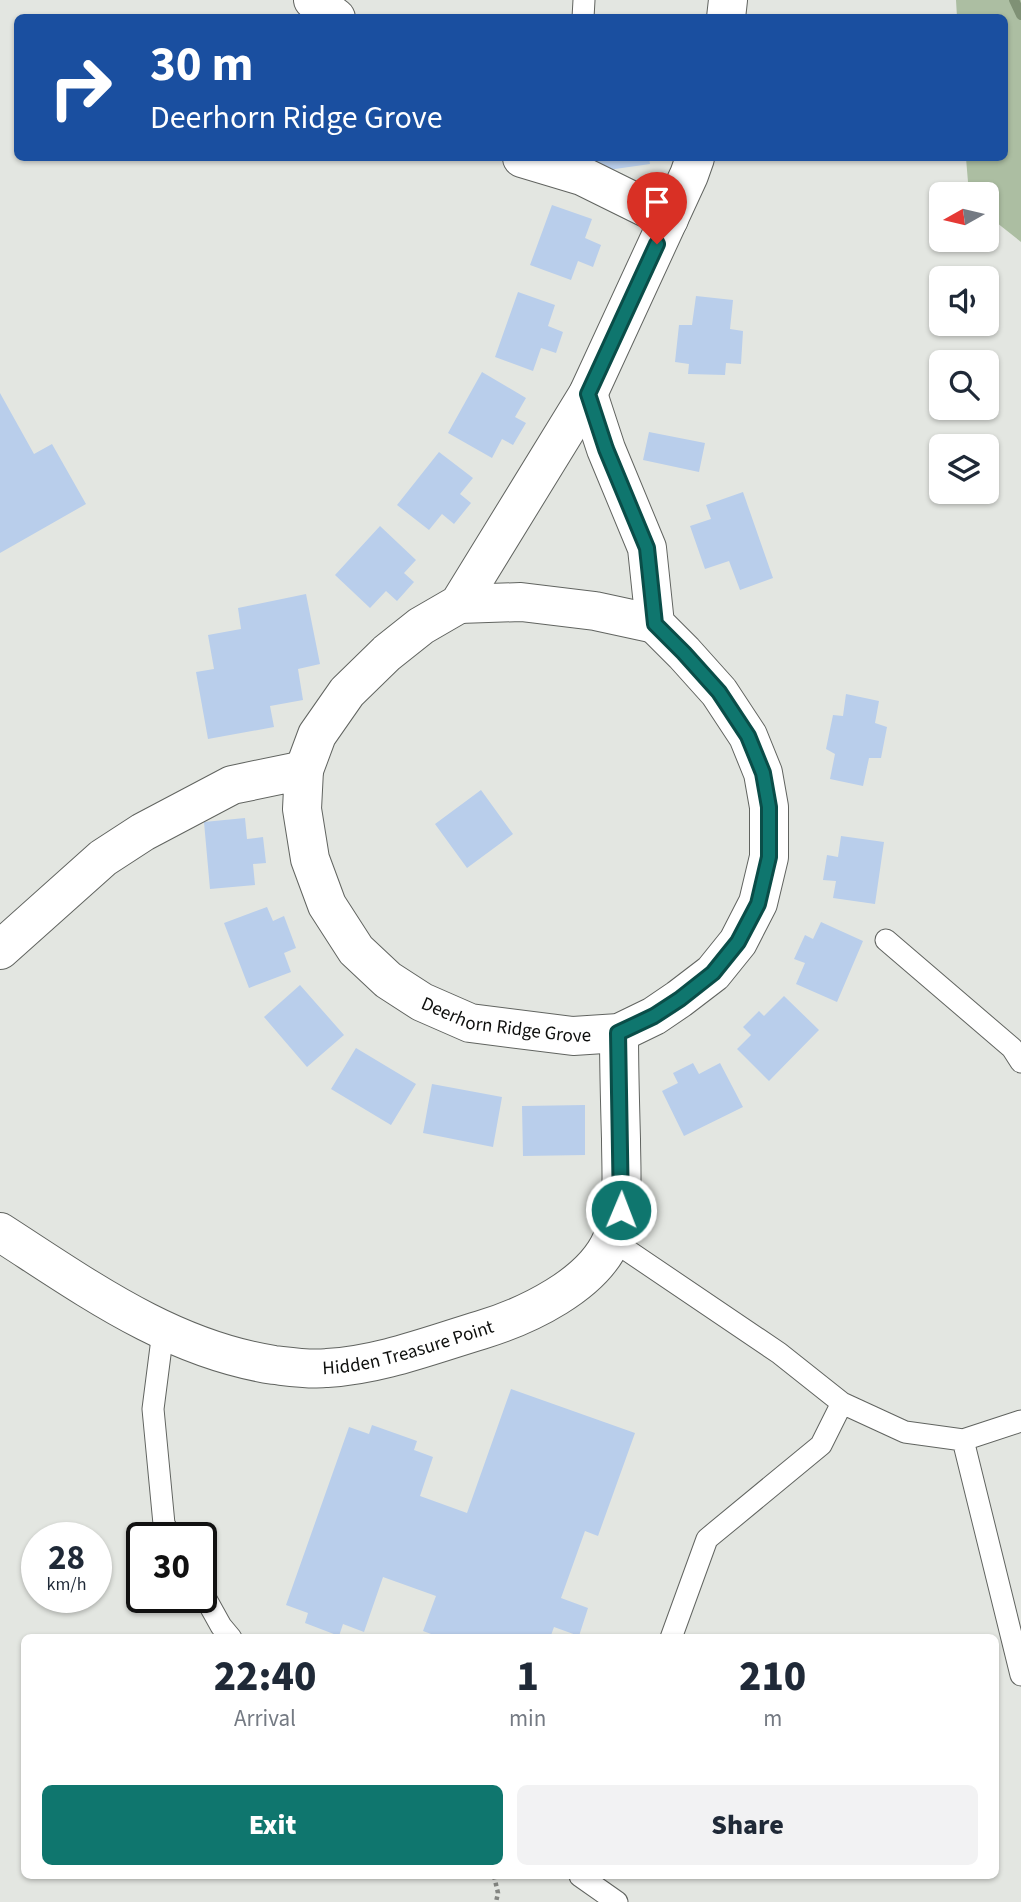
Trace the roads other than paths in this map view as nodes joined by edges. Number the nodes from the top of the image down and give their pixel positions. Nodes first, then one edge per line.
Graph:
1 (313, 0) edge
2 (331, 14) edge
3 (542, 161) edge
4 (694, 161) edge
5 (581, 167) edge
6 (669, 219) junction
7 (588, 394) junction
8 (459, 604) junction
9 (655, 624) junction
10 (304, 770) junction
11 (886, 940) dead end
12 (0, 950) edge
13 (618, 1033) junction
14 (1021, 1062) edge
15 (0, 1232) edge
16 (612, 1240) junction
17 (163, 1331) junction
18 (842, 1404) junction
19 (1021, 1421) edge
20 (963, 1440) junction
21 (164, 1522) edge
22 (214, 1613) edge
23 (228, 1634) edge
24 (672, 1634) edge
25 (1021, 1675) edge
26 (584, 1879) edge
27 (617, 1902) edge

1 - 2 street
3 - 5 street
4 - 6 street, Deerhorn Ridge Grove
5 - 6 street
6 - 7 street, Deerhorn Ridge Grove
7 - 8 street, Deerhorn Ridge Grove
7 - 9 street
8 - 9 street
8 - 10 street, Deerhorn Ridge Grove
9 - 13 street, Deerhorn Ridge Grove
10 - 12 street
10 - 13 street, Deerhorn Ridge Grove
11 - 14 lane
13 - 16 street, Hidden Treasure Point
15 - 17 street, Hidden Treasure Point
16 - 17 street, Hidden Treasure Point
16 - 18 lane
17 - 21 lane
18 - 20 lane
18 - 24 lane
19 - 20 lane
20 - 25 lane
22 - 23 lane
26 - 27 lane

